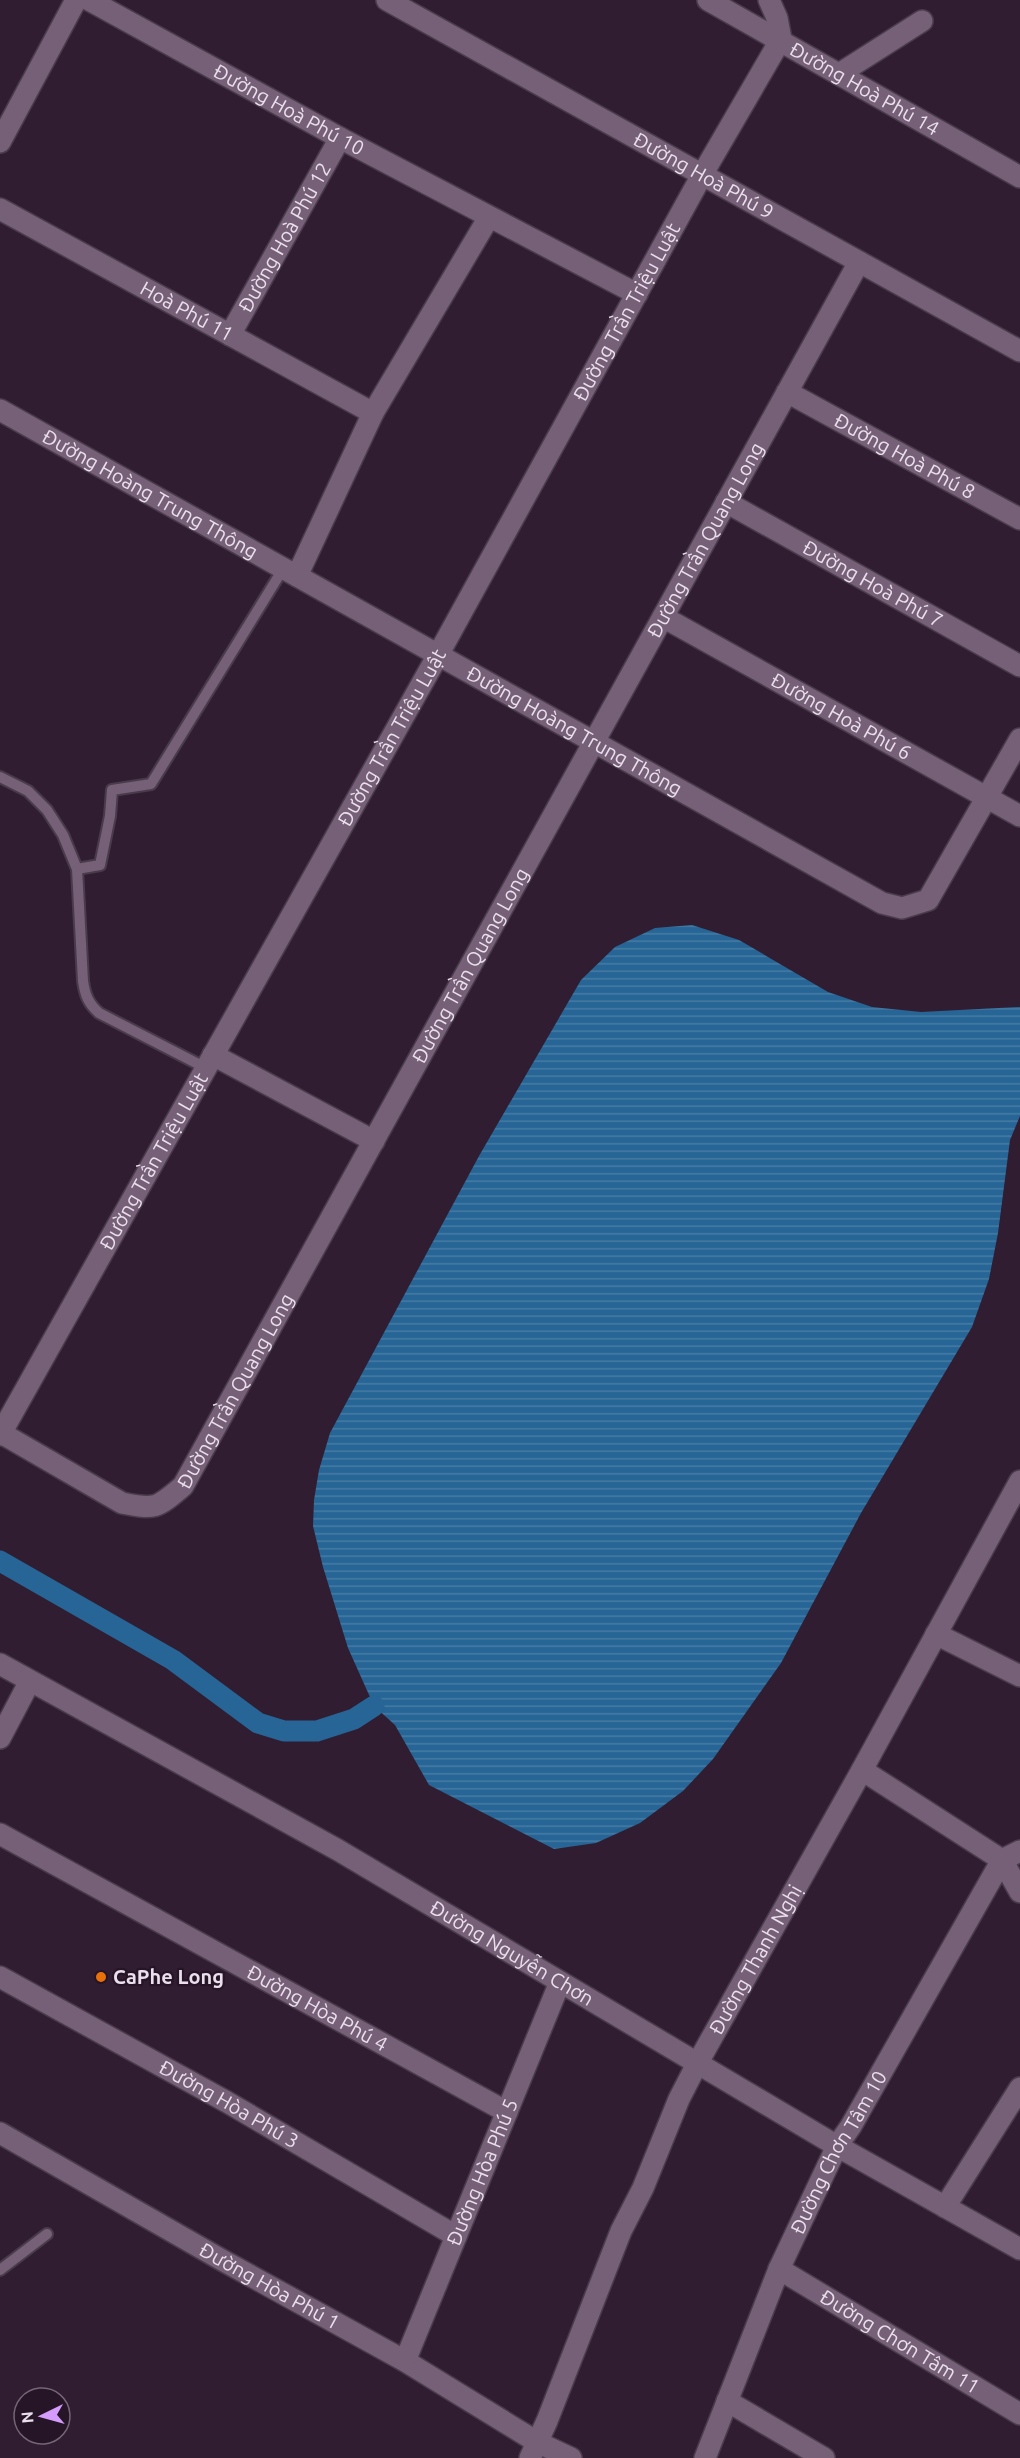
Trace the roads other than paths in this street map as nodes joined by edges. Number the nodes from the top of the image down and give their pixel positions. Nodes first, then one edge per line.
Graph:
1 (76, 0) edge
2 (89, 0) edge
3 (387, 0) edge
4 (708, 0) edge
5 (769, 0) edge
6 (922, 21) dead end
7 (781, 39) junction
8 (839, 74) junction
9 (340, 138) junction
10 (0, 142) edge
11 (702, 175) junction
12 (1020, 177) edge
13 (0, 209) edge
14 (489, 217) junction
15 (859, 262) junction
16 (637, 294) junction
17 (230, 335) junction
18 (1020, 351) edge
19 (787, 392) junction
20 (0, 410) edge
21 (373, 413) junction
22 (726, 502) junction
23 (1020, 519) edge
24 (290, 572) junction
25 (663, 617) junction
26 (438, 655) junction
27 (1020, 666) edge
28 (1020, 739) edge
29 (594, 742) junction
30 (0, 777) edge
31 (986, 798) junction
32 (1020, 816) edge
33 (77, 869) junction
34 (210, 1061) junction
35 (374, 1141) junction
36 (0, 1434) edge
37 (1017, 1494) edge
38 (936, 1634) junction
39 (0, 1664) edge
40 (1020, 1676) edge
41 (30, 1681) junction
42 (0, 1738) edge
43 (862, 1770) junction
44 (0, 1834) edge
45 (1011, 1856) edge
46 (1020, 1892) edge
47 (0, 1977) edge
48 (560, 1982) junction
49 (697, 2064) junction
50 (1020, 2088) edge
51 (507, 2112) junction
52 (0, 2133) edge
53 (837, 2146) junction
54 (945, 2207) junction
55 (47, 2234) dead end
56 (456, 2235) junction
57 (1020, 2249) edge
58 (0, 2270) edge
59 (779, 2270) junction
60 (405, 2361) junction
61 (727, 2401) junction
62 (1020, 2414) edge
63 (533, 2450) edge
64 (571, 2458) edge
65 (705, 2458) edge
66 (824, 2458) edge

1 - 10 street
2 - 9 street, Đường Hoà Phú 10
3 - 11 street, Đường Hoà Phú 9
4 - 7 street, Đường Hoà Phú 14
5 - 7 street
6 - 8 street
7 - 8 street, Đường Hoà Phú 14
7 - 11 street, Đường Trần Triệu Luật
8 - 12 street, Đường Hoà Phú 14
9 - 14 street, Đường Hoà Phú 10
9 - 17 street, Đường Hoà Phú 12
11 - 15 street, Đường Hoà Phú 9
11 - 16 street, Đường Trần Triệu Luật
13 - 17 street, Hoà Phú 11
14 - 16 street, Đường Hoà Phú 10
14 - 21 street
15 - 18 street, Đường Hoà Phú 9
15 - 19 street, Đường Trần Quang Long
16 - 26 street, Đường Trần Triệu Luật
17 - 21 street, Hoà Phú 11
19 - 22 street, Đường Trần Quang Long
19 - 23 street, Đường Hoà Phú 8
20 - 24 street, Đường Hoàng Trung Thông
21 - 24 street
22 - 25 street, Đường Trần Quang Long
22 - 27 street, Đường Hoà Phú 7
24 - 26 street, Đường Hoàng Trung Thông
24 - 33 lane
25 - 29 street, Đường Trần Quang Long
25 - 31 street, Đường Hoà Phú 6
26 - 29 street, Đường Hoàng Trung Thông
26 - 34 street, Đường Trần Triệu Luật
28 - 31 street, Đường Hoàng Trung Thông
29 - 31 street, Đường Hoàng Trung Thông
29 - 35 street, Đường Trần Quang Long
30 - 33 lane
31 - 32 street, Đường Hoà Phú 6
33 - 34 lane
34 - 35 street
34 - 36 street, Đường Trần Triệu Luật
35 - 36 street, Đường Trần Quang Long
37 - 38 street, Đường Thanh Nghị
38 - 40 street
38 - 43 street, Đường Thanh Nghị
39 - 41 street, Đường Nguyễn Chơn
41 - 42 street
41 - 48 street, Đường Nguyễn Chơn
43 - 45 street
43 - 49 street, Đường Thanh Nghị
44 - 51 street, Đường Hòa Phú 4
45 - 46 street
45 - 53 street, Đường Chơn Tâm 10
47 - 56 street, Đường Hòa Phú 3
48 - 49 street, Đường Nguyễn Chơn
48 - 51 street, Đường Hòa Phú 5
49 - 53 street, Đường Nguyễn Chơn
49 - 63 street, Đường Thanh Nghị
50 - 54 street
51 - 56 street, Đường Hòa Phú 5
52 - 60 street, Đường Hòa Phú 1
53 - 54 street, Đường Nguyễn Chơn
53 - 59 street, Đường Chơn Tâm 10
54 - 57 street, Đường Nguyễn Chơn
55 - 58 lane
56 - 60 street, Đường Hòa Phú 5
59 - 61 street, Đường Chơn Tâm 10
59 - 62 street, Đường Chơn Tâm 11
60 - 63 street, Đường Hòa Phú 1
61 - 65 street, Đường Chơn Tâm 10
61 - 66 street
63 - 64 street, Đường Hòa Phú 1

